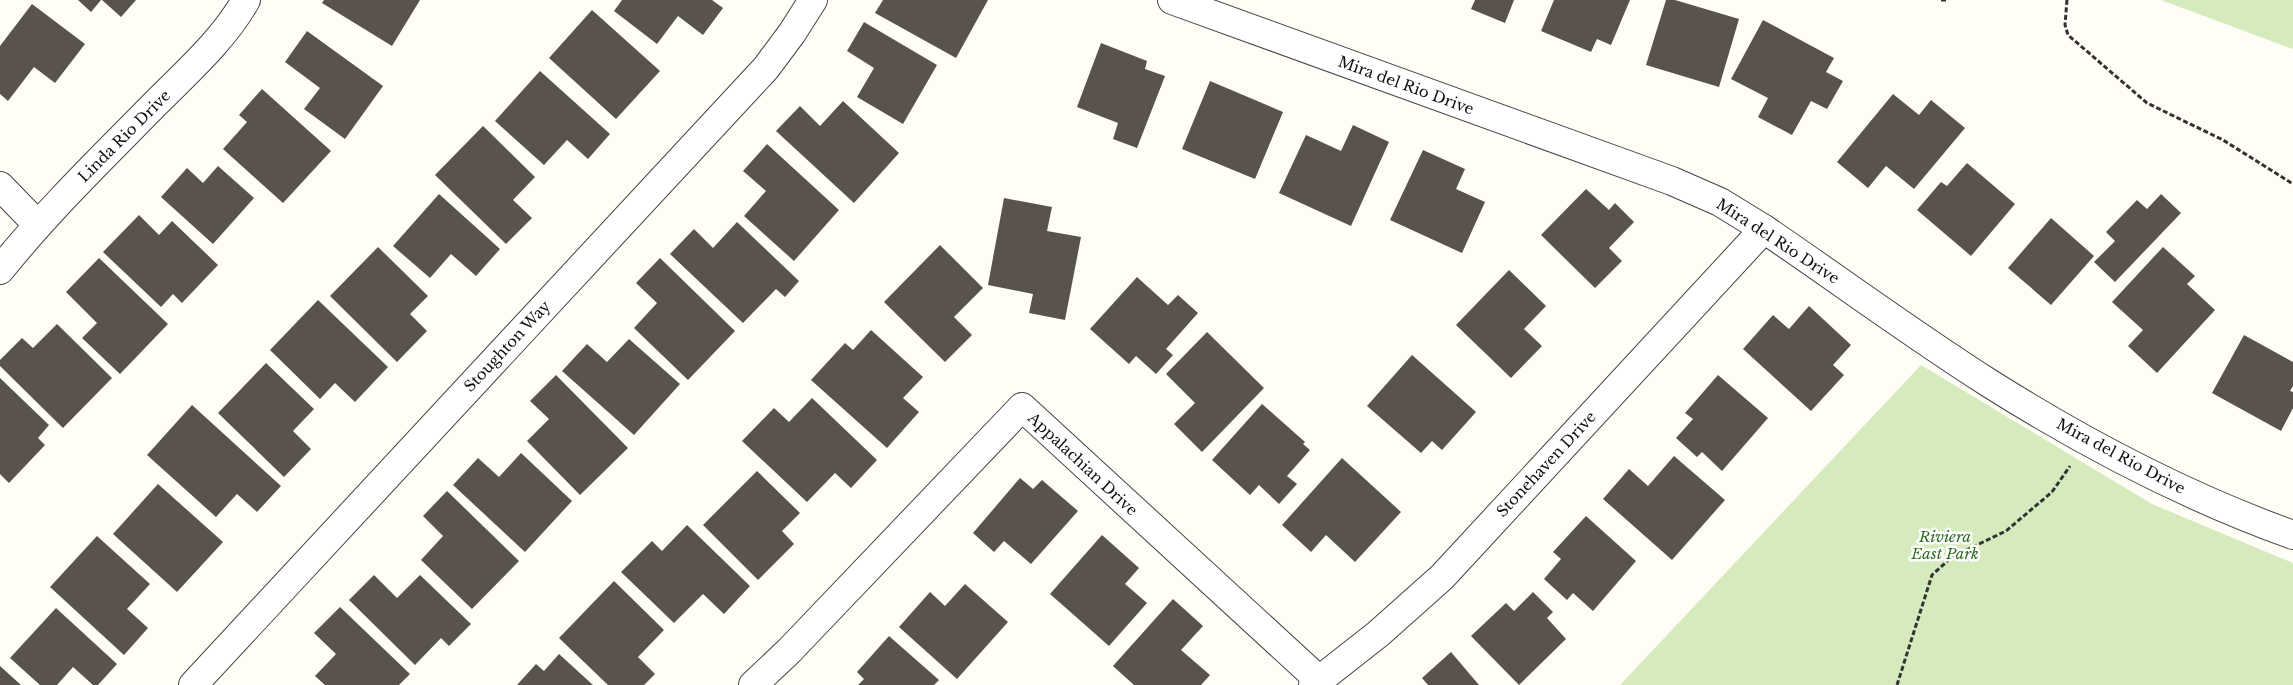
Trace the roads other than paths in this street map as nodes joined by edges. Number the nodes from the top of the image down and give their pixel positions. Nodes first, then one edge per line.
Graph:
1 (246, 0) edge
2 (813, 0) edge
3 (1172, 0) edge
4 (0, 186) edge
5 (37, 224) junction
6 (1764, 229) junction
7 (0, 270) edge
8 (2293, 535) edge
9 (1316, 683) edge
10 (193, 685) edge
11 (753, 685) edge

1 - 5 street, Linda Rio Drive
2 - 10 street, Stoughton Way
3 - 6 street, Mira del Rio Drive
4 - 5 street
5 - 7 street, Linda Rio Drive
6 - 8 street, Mira del Rio Drive
6 - 9 street, Stonehaven Drive
9 - 11 street, Appalachian Drive

